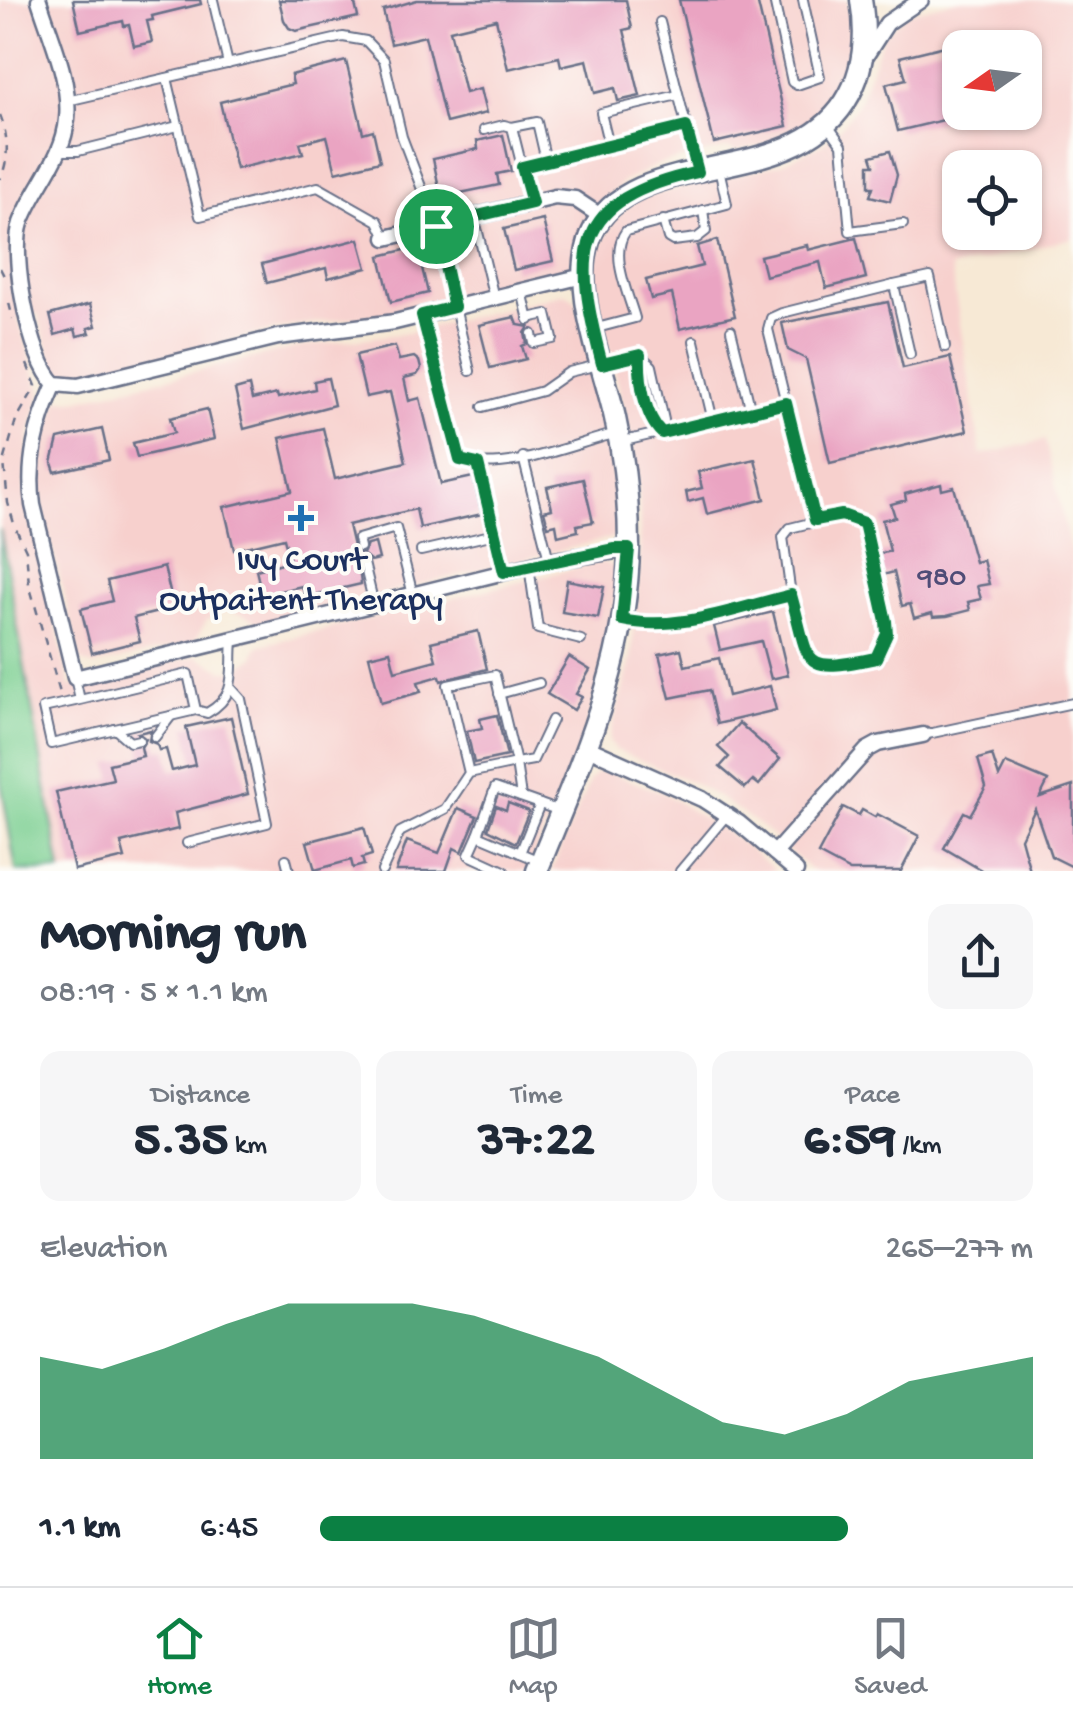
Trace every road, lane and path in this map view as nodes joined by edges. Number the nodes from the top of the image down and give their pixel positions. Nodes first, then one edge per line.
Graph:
1 (39, 0) edge
2 (214, 0) edge
3 (774, 0) edge
4 (804, 0) edge
5 (861, 0) edge
6 (921, 0) edge
7 (660, 22) dead end
8 (862, 62) junction
9 (228, 64) junction
10 (166, 78) junction
11 (678, 94) junction
12 (67, 101) junction
13 (0, 115) edge
14 (827, 124) junction
15 (178, 126) junction
16 (512, 127) junction
17 (686, 127) junction
18 (484, 130) dead end
19 (609, 146) junction
20 (58, 151) junction
21 (546, 161) junction
22 (522, 167) junction
23 (708, 170) junction
24 (0, 179) edge
25 (532, 203) junction
26 (703, 210) junction
27 (474, 216) junction
28 (602, 217) junction
29 (662, 220) junction
30 (904, 224) dead end
31 (436, 226) junction
32 (386, 238) joint
33 (584, 276) junction
34 (894, 286) junction
35 (522, 291) junction
36 (494, 298) junction
37 (454, 307) junction
38 (422, 315) junction
39 (593, 328) junction
40 (730, 330) dead end
41 (532, 334) dead end
42 (694, 341) dead end
43 (945, 347) dead end
44 (910, 354) dead end
45 (602, 364) junction
46 (470, 370) dead end
47 (55, 384) junction
48 (786, 403) junction
49 (483, 407) dead end
50 (751, 412) junction
51 (713, 420) junction
52 (662, 433) junction
53 (618, 438) junction
54 (524, 458) junction
55 (478, 464) junction
56 (815, 520) junction
57 (495, 534) junction
58 (360, 547) dead end
59 (629, 549) junction
60 (421, 551) dead end
61 (550, 561) junction
62 (364, 562) dead end
63 (529, 566) junction
64 (504, 572) junction
65 (413, 595) junction
66 (791, 595) junction
67 (374, 604) junction
68 (622, 620) junction
69 (233, 640) junction
70 (581, 640) dead end
71 (75, 678) junction
72 (538, 683) dead end
73 (232, 689) junction
74 (499, 694) junction
75 (80, 700) junction
76 (1073, 703) edge
77 (196, 710) junction
78 (171, 716) junction
79 (552, 720) dead end
80 (115, 729) junction
81 (922, 735) joint
82 (156, 736) dead end
83 (140, 740) dead end
84 (588, 748) junction
85 (516, 763) junction
86 (469, 773) junction
87 (521, 797) junction
88 (540, 804) junction
89 (562, 812) junction
90 (728, 815) junction
91 (478, 835) junction
92 (187, 843) dead end
93 (520, 852) junction
94 (776, 853) junction
95 (286, 859) dead end
96 (540, 866) edge
97 (289, 871) edge
98 (382, 871) edge
99 (504, 871) edge
100 (680, 871) edge
101 (796, 871) edge

1 - 12 street
2 - 9 lane
3 - 4 lane
5 - 8 street
6 - 8 street
7 - 11 lane
8 - 14 street
9 - 10 lane
9 - 31 lane
10 - 12 lane
10 - 15 lane
11 - 17 lane
11 - 19 lane
12 - 20 street
13 - 24 path
14 - 23 street
14 - 30 lane
15 - 20 lane
15 - 32 lane
16 - 18 lane
16 - 21 lane
16 - 22 lane
17 - 19 lane
17 - 23 lane
19 - 21 lane
20 - 47 street
21 - 22 lane
22 - 25 lane
23 - 26 lane
23 - 28 street
25 - 27 street
25 - 28 street
26 - 29 lane
26 - 29 lane
27 - 31 street
27 - 36 lane
28 - 33 street
29 - 39 lane
31 - 32 street
31 - 37 lane
33 - 35 street
33 - 39 street
34 - 43 lane
34 - 44 lane
34 - 48 lane
35 - 36 street
35 - 41 lane
36 - 37 street
37 - 38 street
37 - 46 lane
38 - 47 street
38 - 55 lane
39 - 45 street
40 - 50 lane
42 - 51 lane
45 - 49 lane
45 - 52 lane
45 - 53 street
47 - 71 street
48 - 50 lane
48 - 56 lane
50 - 51 lane
51 - 52 lane
52 - 53 lane
53 - 54 lane
53 - 59 street
54 - 55 lane
54 - 61 lane
55 - 57 lane
56 - 66 lane
56 - 66 lane
57 - 60 lane
57 - 64 lane
58 - 65 lane
59 - 61 street
59 - 68 street
61 - 63 street
62 - 67 lane
63 - 64 street
63 - 70 lane
64 - 65 street
65 - 67 street
66 - 68 lane
67 - 69 street
68 - 84 street
69 - 71 street
69 - 73 lane
71 - 75 lane
72 - 74 lane
73 - 77 lane
73 - 92 lane
74 - 85 lane
74 - 86 lane
75 - 77 lane
75 - 80 lane
76 - 81 lane
77 - 78 lane
78 - 80 lane
78 - 82 lane
79 - 85 lane
80 - 83 lane
81 - 94 street
84 - 89 street
84 - 90 street
85 - 86 lane
85 - 87 lane
86 - 98 lane
87 - 88 lane
87 - 91 lane
88 - 89 lane
88 - 93 lane
89 - 96 street
90 - 94 street
90 - 100 lane
91 - 93 lane
91 - 99 lane
93 - 96 lane
94 - 101 street
95 - 97 lane

